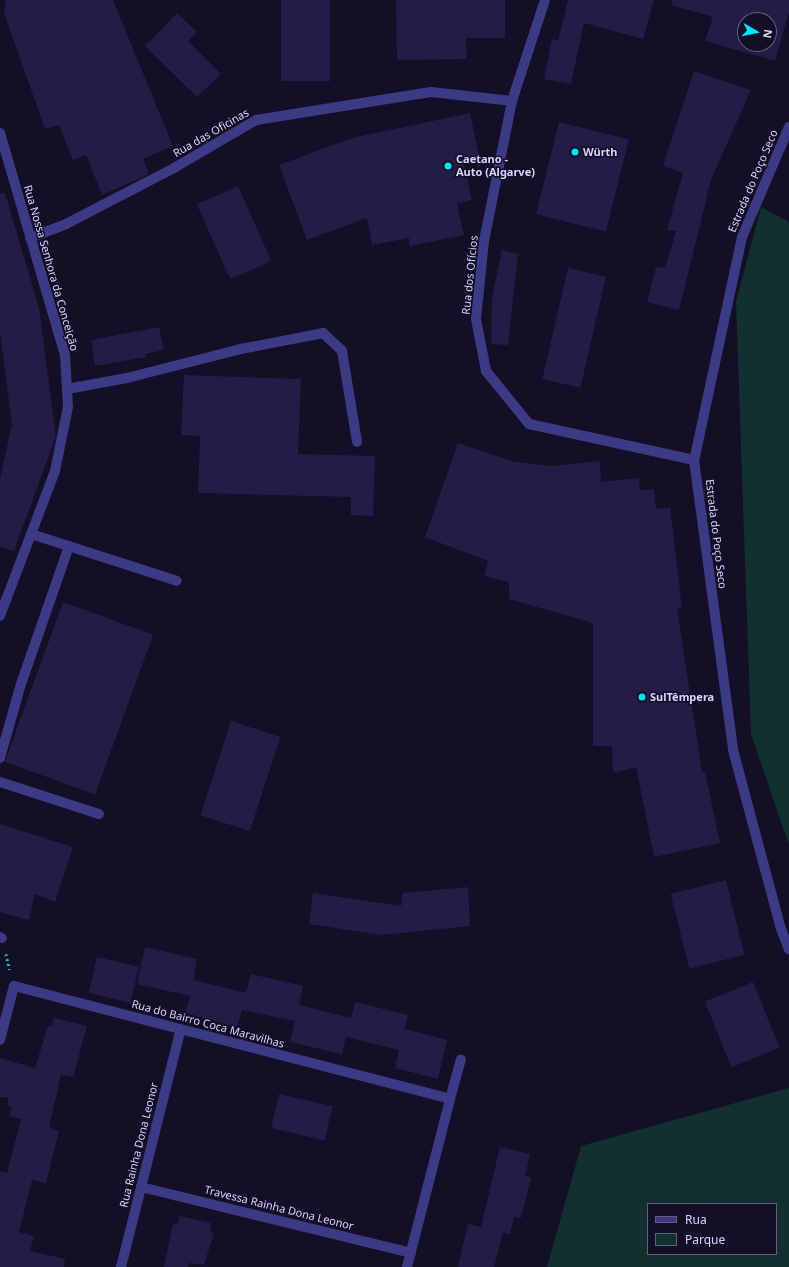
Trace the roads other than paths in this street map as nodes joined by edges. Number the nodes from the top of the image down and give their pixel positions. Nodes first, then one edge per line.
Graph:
1 (545, 0) edge
2 (512, 100) junction
3 (789, 127) edge
4 (0, 134) edge
5 (30, 238) junction
6 (66, 389) junction
7 (358, 442) dead end
8 (694, 460) junction
9 (31, 534) junction
10 (69, 546) junction
11 (177, 581) dead end
12 (0, 616) edge
13 (0, 758) edge
14 (0, 782) edge
15 (99, 814) dead end
16 (789, 949) edge
17 (181, 1029) junction
18 (0, 1040) edge
19 (461, 1059) dead end
20 (450, 1099) junction
21 (141, 1187) junction
22 (411, 1253) junction
23 (121, 1267) edge
24 (407, 1267) edge

1 - 2 street, Rua dos Ofícios
2 - 5 street, Rua das Oficinas
2 - 8 street, Rua dos Ofícios
3 - 8 street, Estrada do Poço Seco
4 - 5 street, Rua Nossa Senhora da Conceição
5 - 6 street, Rua Nossa Senhora da Conceição
6 - 7 street
6 - 9 street, Rua Nossa Senhora da Conceição
8 - 16 street, Estrada do Poço Seco
9 - 10 street
9 - 12 street, Rua Nossa Senhora da Conceição
10 - 11 street
10 - 13 street
14 - 15 street
17 - 18 street, Rua do Bairro Coca Maravilhas
17 - 20 street, Rua do Bairro Coca Maravilhas
17 - 21 street, Rua Rainha Dona Leonor
19 - 20 street
20 - 22 street
21 - 22 street, Travessa Rainha Dona Leonor
21 - 23 street, Rua Rainha Dona Leonor
22 - 24 street

